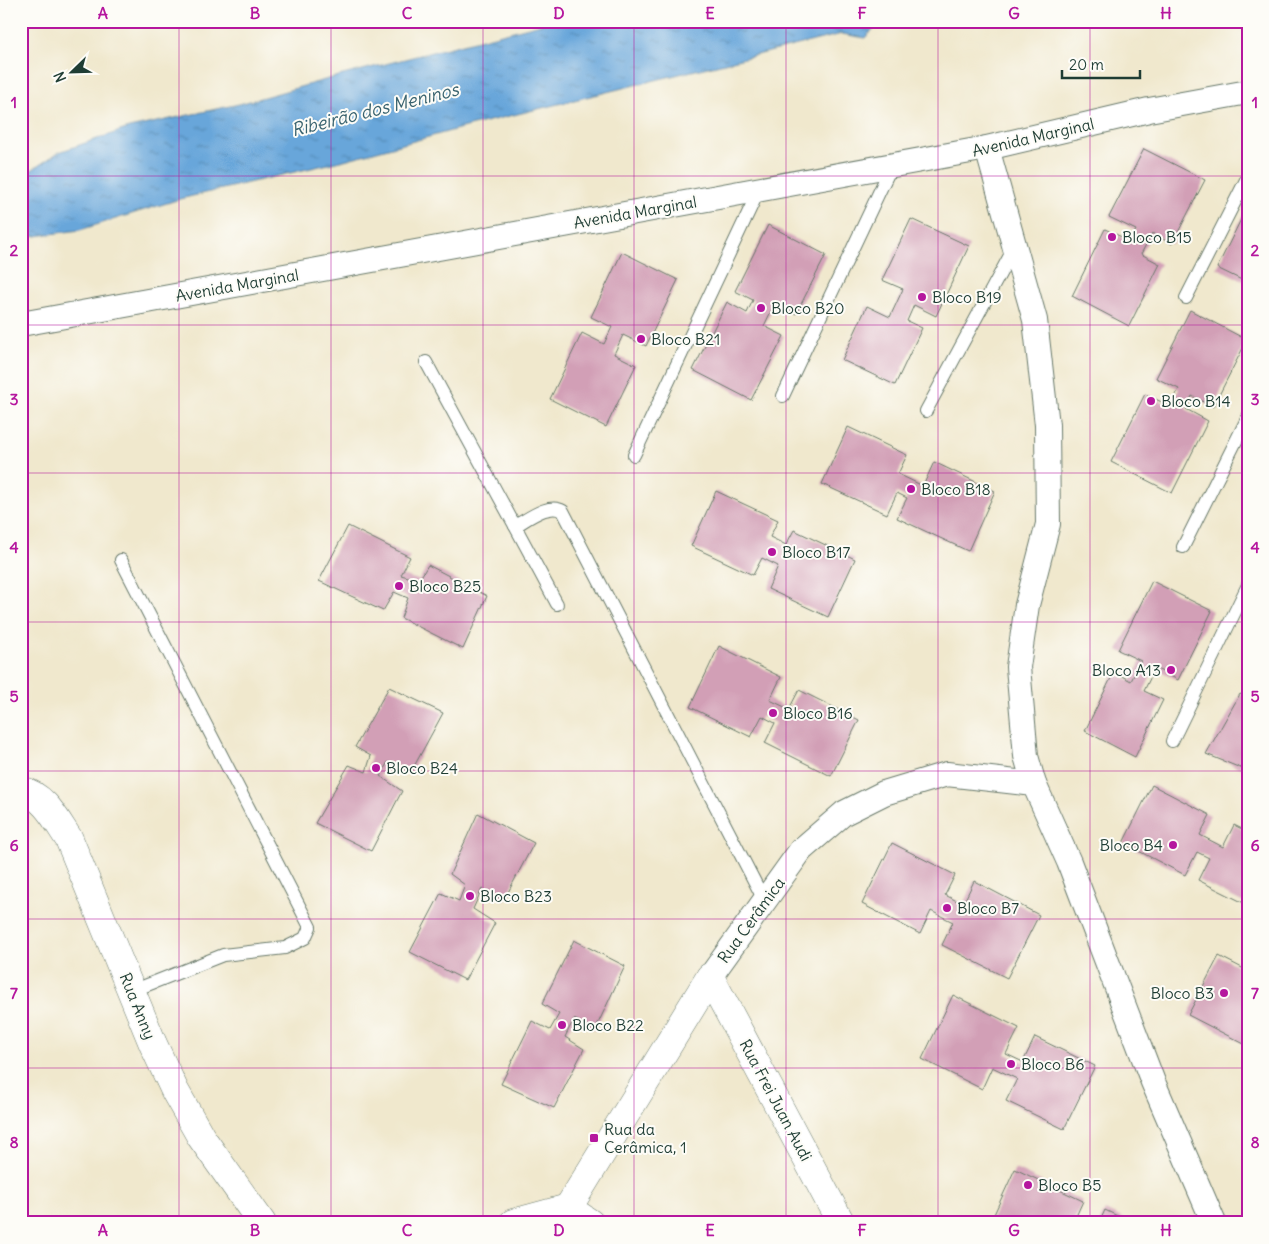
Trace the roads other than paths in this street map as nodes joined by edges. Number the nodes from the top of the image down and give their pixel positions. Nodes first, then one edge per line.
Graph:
1 (1248, 92) edge
2 (987, 148) junction
3 (892, 165) junction
4 (1248, 176) edge
5 (759, 190) junction
6 (1015, 247) junction
7 (1186, 298) dead end
8 (21, 324) edge
9 (426, 362) dead end
10 (783, 396) dead end
11 (926, 411) dead end
12 (1248, 417) edge
13 (634, 455) dead end
14 (515, 526) junction
15 (1183, 547) dead end
16 (121, 560) dead end
17 (1248, 585) edge
18 (557, 604) dead end
19 (1172, 741) dead end
20 (1034, 784) junction
21 (21, 790) edge
22 (764, 900) junction
23 (710, 977) junction
24 (132, 991) junction
25 (579, 1215) edge
26 (262, 1223) edge
27 (513, 1223) edge
28 (841, 1223) edge
29 (1214, 1223) edge

1 - 2 street, Avenida Marginal
2 - 3 street, Avenida Marginal
2 - 6 street
3 - 5 street, Avenida Marginal
3 - 10 lane
4 - 7 lane
5 - 8 street, Avenida Marginal
5 - 13 lane
6 - 11 lane
6 - 20 street
9 - 14 lane
12 - 15 lane
14 - 18 lane
14 - 22 lane
16 - 24 lane
17 - 19 lane
20 - 22 street, Rua Cerâmica
20 - 29 street
21 - 24 street, Rua Anny
22 - 23 street, Rua Cerâmica
23 - 25 street, Rua Cerâmica
23 - 28 street, Rua Frei Juan Audi
24 - 26 street, Rua Anny
25 - 27 street

